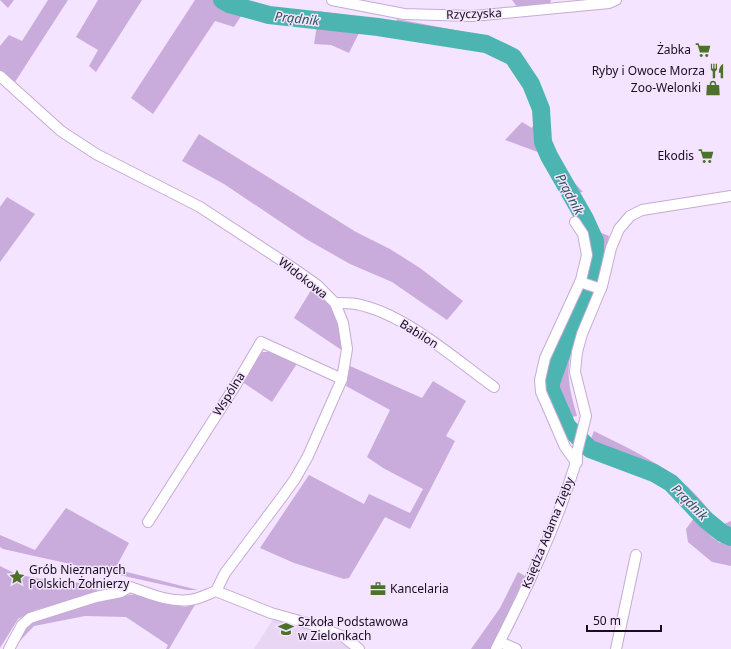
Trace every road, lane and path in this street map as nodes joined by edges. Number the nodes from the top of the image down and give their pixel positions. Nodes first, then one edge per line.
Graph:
1 (332, 0) edge
2 (616, 0) edge
3 (0, 76) edge
4 (731, 196) edge
5 (575, 222) dead end
6 (582, 283) junction
7 (598, 288) junction
8 (335, 303) junction
9 (342, 379) junction
10 (494, 388) dead end
11 (576, 459) junction
12 (148, 522) dead end
13 (636, 555) dead end
14 (216, 591) junction
15 (498, 646) edge
16 (9, 649) edge
17 (359, 649) edge
18 (516, 649) edge
19 (616, 649) edge

1 - 2 street, Rzyczyska
3 - 8 street, Widokowa
4 - 7 street, Księdza Adama Zięby
5 - 6 street
6 - 7 street
6 - 11 street
7 - 11 street, Księdza Adama Zięby
8 - 9 street, Widokowa
8 - 10 street, Babilon
9 - 12 street, Wspólna
9 - 14 street, Widokowa
11 - 15 street, Księdza Adama Zięby
13 - 19 street
14 - 16 street
14 - 17 street
15 - 18 street

